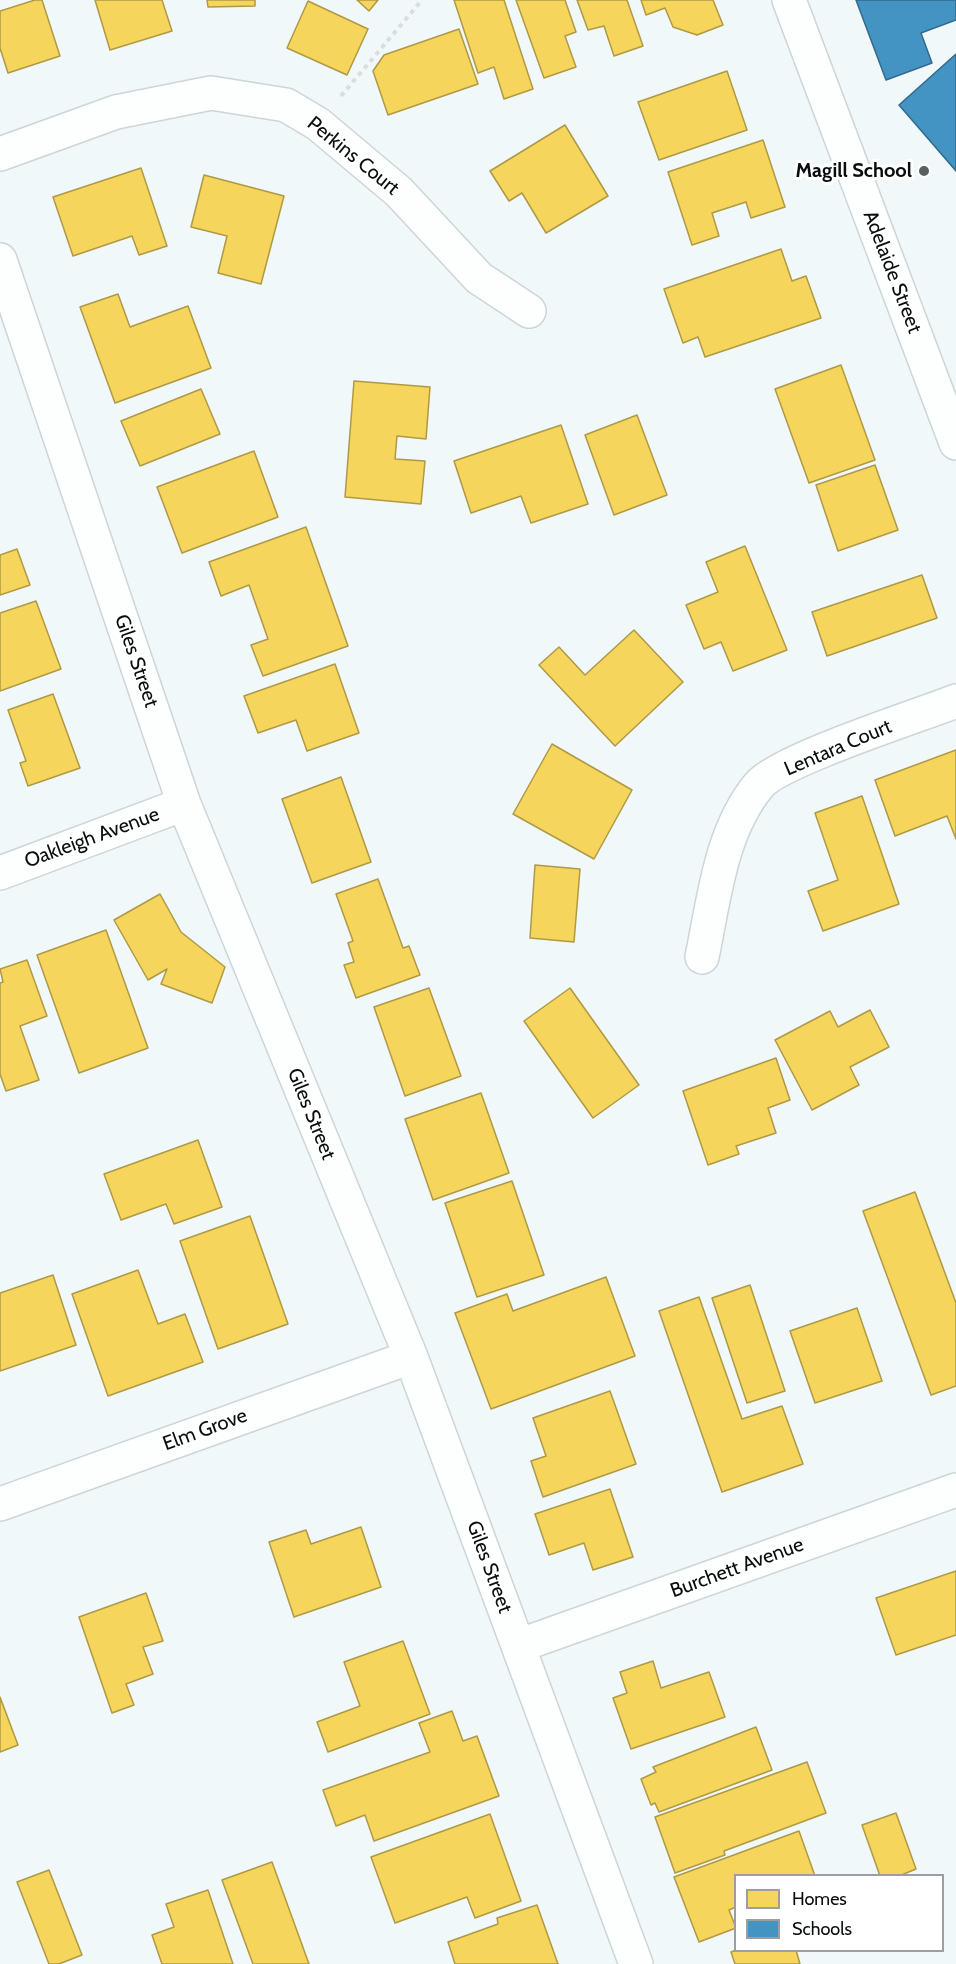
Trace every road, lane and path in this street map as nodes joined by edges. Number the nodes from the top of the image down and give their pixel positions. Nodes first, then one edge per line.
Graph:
1 (422, 0) edge
2 (789, 0) edge
3 (318, 124) junction
4 (0, 154) edge
5 (0, 260) edge
6 (529, 311) dead end
7 (956, 443) edge
8 (956, 701) edge
9 (184, 804) junction
10 (0, 873) edge
11 (702, 957) dead end
12 (411, 1357) junction
13 (956, 1490) edge
14 (0, 1504) edge
15 (518, 1646) junction
16 (636, 1964) edge

1 - 3 path
2 - 7 street, Adelaide Street
3 - 4 street, Perkins Court
3 - 6 street, Perkins Court
5 - 9 street, Giles Street
8 - 11 street, Lentara Court
9 - 10 street, Oakleigh Avenue
9 - 12 street, Giles Street
12 - 14 street, Elm Grove
12 - 15 street, Giles Street
13 - 15 street, Burchett Avenue
15 - 16 street, Giles Street

